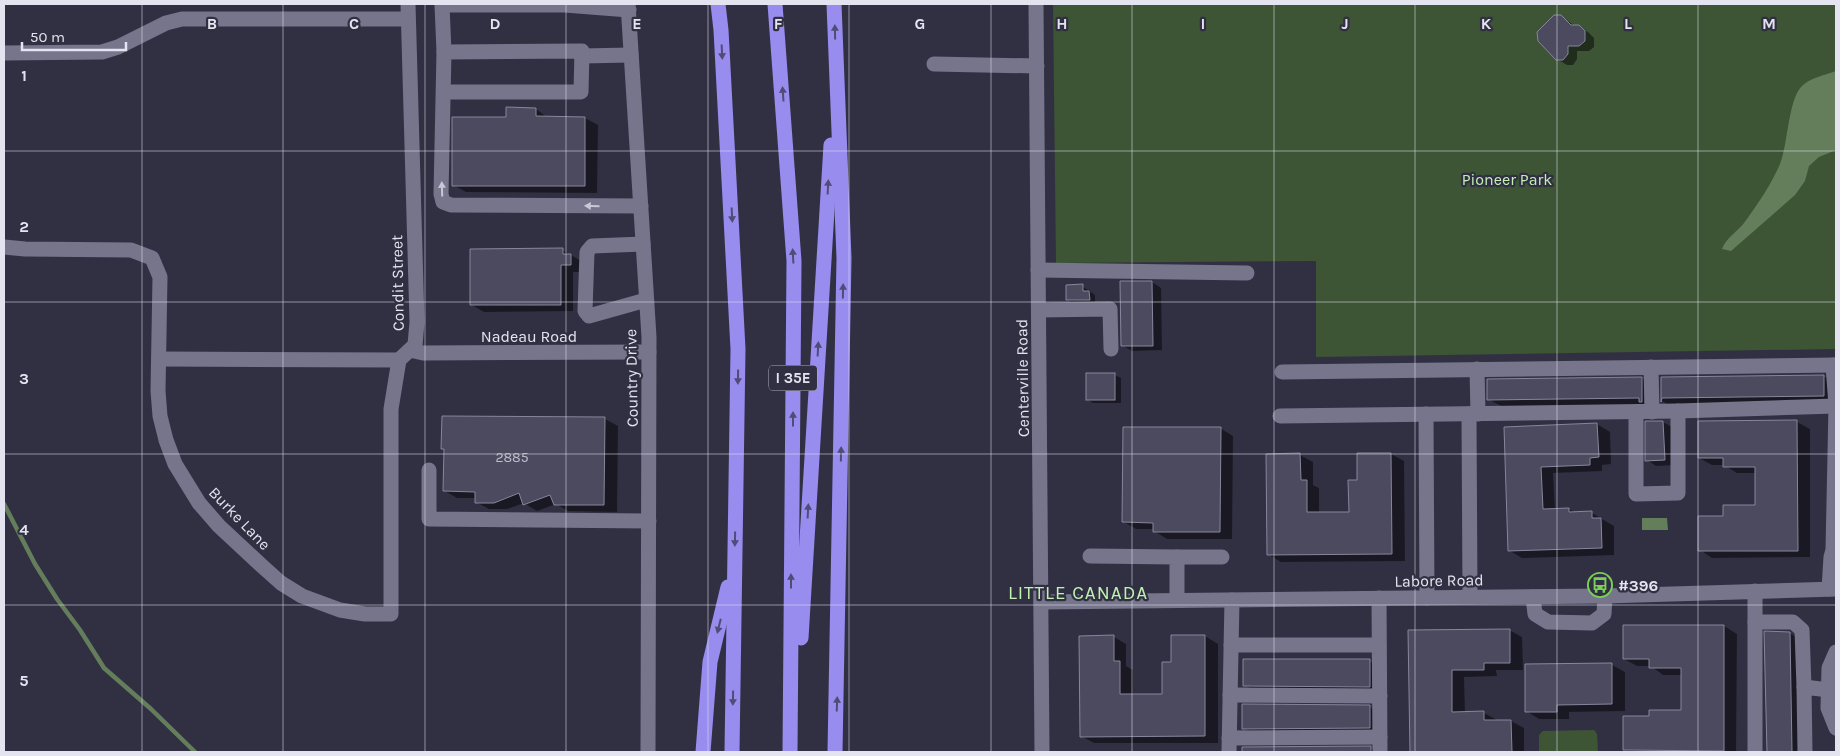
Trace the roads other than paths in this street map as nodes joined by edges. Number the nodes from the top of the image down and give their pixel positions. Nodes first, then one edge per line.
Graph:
1 (408, 4) edge
2 (442, 4) edge
3 (564, 4) edge
4 (718, 4) edge
5 (775, 4) edge
6 (834, 4) edge
7 (1036, 4) edge
8 (628, 7) edge
9 (408, 19) junction
10 (444, 52) junction
11 (4, 53) edge
12 (632, 55) junction
13 (581, 56) junction
14 (836, 60) junction
15 (934, 64) dead end
16 (1037, 66) junction
17 (443, 92) junction
18 (641, 206) junction
19 (643, 244) junction
20 (4, 247) edge
21 (1038, 270) junction
22 (1247, 273) dead end
23 (646, 300) junction
24 (1038, 310) junction
25 (1110, 349) dead end
26 (649, 352) junction
27 (404, 355) junction
28 (160, 359) junction
29 (1834, 365) edge
30 (1651, 367) junction
31 (1477, 370) junction
32 (1282, 372) dead end
33 (1836, 406) edge
34 (1636, 412) junction
35 (1652, 412) junction
36 (1678, 412) junction
37 (1426, 414) junction
38 (1473, 414) junction
39 (1280, 416) dead end
40 (429, 470) dead end
41 (649, 521) junction
42 (1835, 550) edge
43 (1090, 556) dead end
44 (1177, 557) junction
45 (1222, 557) dead end
46 (734, 562) junction
47 (1833, 589) edge
48 (1755, 591) junction
49 (1605, 596) junction
50 (1533, 597) junction
51 (1379, 598) junction
52 (1427, 598) junction
53 (1470, 598) junction
54 (1177, 600) junction
55 (1232, 600) junction
56 (1041, 602) junction
57 (391, 614) joint
58 (1755, 622) junction
59 (1231, 645) junction
60 (1379, 645) junction
61 (1836, 652) edge
62 (1804, 687) junction
63 (1829, 690) junction
64 (1230, 695) junction
65 (1380, 696) junction
66 (1836, 728) edge
67 (1229, 745) edge
68 (1380, 745) edge
69 (648, 752) edge
70 (703, 752) edge
71 (732, 752) edge
72 (792, 752) edge
73 (835, 752) edge
74 (1042, 752) edge
75 (1755, 752) edge
76 (1806, 752) edge

1 - 9 street, Condit Street
2 - 3 street
2 - 10 street
3 - 8 street
4 -> 46 highway
72 -> 5 highway, I 35E
14 -> 6 highway
7 - 16 street, Centerville Road
8 - 12 street, Country Drive
9 - 11 street
9 - 27 street, Condit Street
10 - 13 street
10 - 17 street
12 - 13 street
12 - 18 street, Country Drive
13 - 17 street
72 -> 14 highway
73 -> 14 highway
15 - 16 street
16 - 21 street, Centerville Road
18 -> 17 street
18 - 19 street, Country Drive
19 - 23 street, Country Drive
19 - 23 street
20 - 28 street, Burke Lane
21 - 22 street
21 - 24 street, Centerville Road
23 - 26 street, Country Drive
24 - 25 street
24 - 56 street, Centerville Road
26 - 27 street, Nadeau Road
26 - 41 street, Country Drive
27 - 28 street, Nadeau Road
27 - 57 street, Condit Street
28 - 57 street, Burke Lane
29 - 30 street
29 - 33 street
30 - 31 street
30 - 35 street
31 - 32 street
31 - 38 street
33 - 36 street
33 - 42 street
34 - 35 street
34 - 36 street
34 - 38 street
35 - 36 street
37 - 38 street
37 - 39 street
37 - 52 street
38 - 53 street
40 - 41 street
41 - 69 street, Country Drive
42 - 47 street
43 - 44 street
44 - 45 street
44 - 54 street
46 -> 70 highway
46 -> 71 highway
47 - 48 street, Labore Road
48 - 49 street, Labore Road
48 - 58 street
49 - 50 street, Labore Road
49 - 50 street
50 - 53 street, Labore Road
51 - 52 street, Labore Road
51 - 55 street, Labore Road
51 - 60 street
52 - 53 street, Labore Road
54 - 55 street, Labore Road
54 - 56 street, Labore Road
55 - 59 street
56 - 74 street, Centerville Road
58 - 62 street
58 - 75 street
59 - 60 street
59 - 64 street
60 - 65 street
61 - 63 street
62 - 63 street
62 - 76 street
63 - 66 street
64 - 65 street
64 - 67 street
65 - 68 street
67 - 68 street

